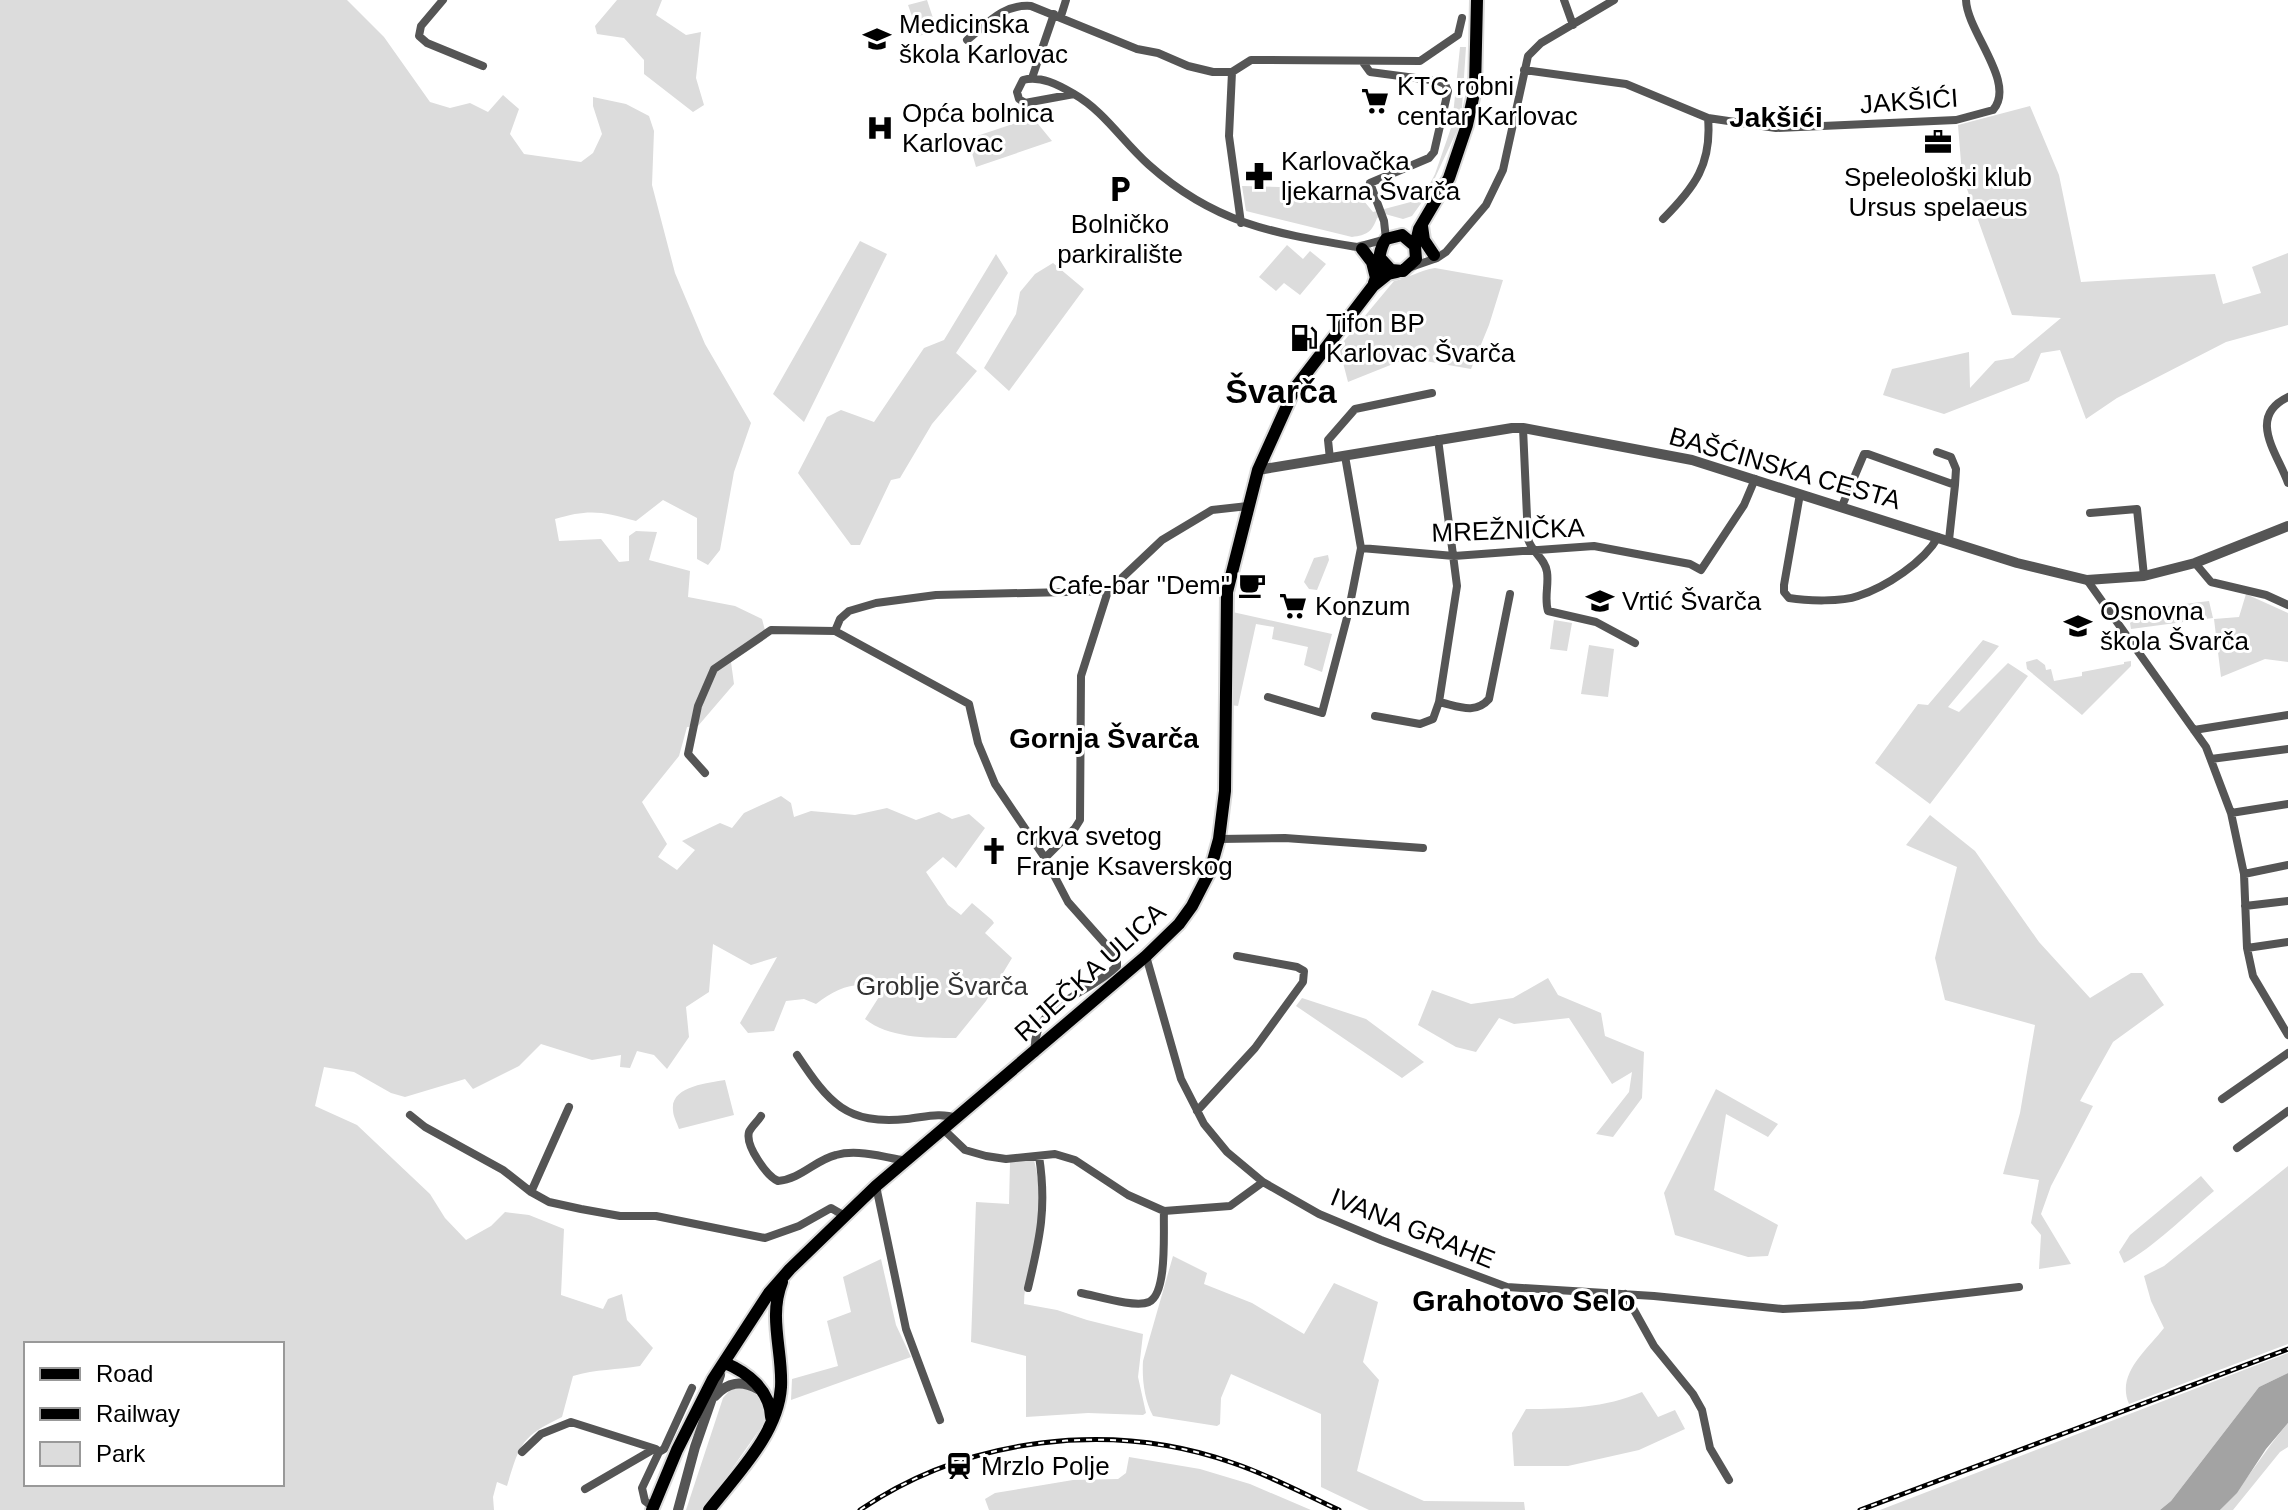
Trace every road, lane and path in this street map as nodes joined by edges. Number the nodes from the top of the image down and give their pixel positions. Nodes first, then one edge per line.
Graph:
1 (443, 0) edge
2 (1066, 0) edge
3 (1477, 0) edge
4 (1564, 0) edge
5 (1614, 0) edge
6 (1966, 0) edge
7 (1058, 15) junction
8 (1462, 18) dead end
9 (1573, 25) junction
10 (967, 40) dead end
11 (1362, 61) junction
12 (483, 66) dead end
13 (1524, 70) junction
14 (1232, 72) junction
15 (1032, 78) junction
16 (1074, 94) junction
17 (1708, 118) junction
18 (1663, 219) dead end
19 (1423, 222) junction
20 (1241, 223) junction
21 (1391, 237) junction
22 (1415, 246) junction
23 (1360, 248) junction
24 (1438, 255) junction
25 (1381, 259) junction
26 (1403, 270) junction
27 (1374, 282) junction
28 (1432, 393) dead end
29 (2288, 397) edge
30 (1523, 428) junction
31 (1438, 439) junction
32 (1269, 443) junction
33 (1937, 452) dead end
34 (1345, 456) junction
35 (1330, 459) junction
36 (1286, 466) junction
37 (1258, 470) junction
38 (1755, 479) junction
39 (2288, 483) edge
40 (1955, 485) junction
41 (1800, 494) junction
42 (1248, 506) junction
43 (1842, 506) junction
44 (2090, 513) dead end
45 (2288, 526) edge
46 (1944, 538) junction
47 (1361, 548) junction
48 (1531, 549) junction
49 (1454, 556) junction
50 (2195, 563) junction
51 (2144, 576) junction
52 (2105, 578) junction
53 (2087, 580) junction
54 (1108, 591) junction
55 (1510, 594) dead end
56 (2102, 598) junction
57 (2288, 605) edge
58 (835, 631) junction
59 (1635, 643) dead end
60 (1268, 697) dead end
61 (1439, 702) junction
62 (2288, 715) edge
63 (1375, 716) dead end
64 (2194, 730) junction
65 (2288, 749) edge
66 (2211, 759) junction
67 (705, 773) dead end
68 (2288, 804) edge
69 (2231, 813) junction
70 (1219, 839) junction
71 (1423, 848) dead end
72 (1045, 858) junction
73 (2288, 865) edge
74 (2244, 874) junction
75 (2288, 901) edge
76 (2245, 906) junction
77 (2288, 942) edge
78 (2247, 948) junction
79 (1146, 956) junction
80 (1237, 956) dead end
81 (2288, 1035) edge
82 (1035, 1053) junction
83 (2288, 1053) edge
84 (797, 1055) dead end
85 (2222, 1099) dead end
86 (569, 1107) dead end
87 (1197, 1111) junction
88 (2288, 1111) edge
89 (410, 1115) dead end
90 (761, 1116) dead end
91 (957, 1118) junction
92 (943, 1129) junction
93 (2237, 1148) dead end
94 (1039, 1156) junction
95 (906, 1161) junction
96 (1263, 1182) junction
97 (876, 1186) junction
98 (531, 1192) junction
99 (1164, 1211) junction
100 (843, 1215) junction
101 (790, 1269) junction
102 (2019, 1287) dead end
103 (1028, 1288) dead end
104 (1081, 1293) dead end
105 (1625, 1294) junction
106 (725, 1363) junction
107 (692, 1388) dead end
108 (763, 1393) junction
109 (711, 1400) junction
110 (940, 1420) dead end
111 (771, 1424) junction
112 (657, 1450) junction
113 (522, 1452) dead end
114 (1729, 1480) dead end
115 (585, 1489) dead end
116 (653, 1508) edge
117 (678, 1509) edge
118 (709, 1510) edge

1 - 12 street
2 - 7 street
3 - 19 main road
4 - 9 street
5 - 9 street
6 - 17 street, JAKŠIĆI
7 - 10 street
7 - 14 street
7 - 15 street
8 - 11 street
9 - 13 street
11 - 14 street
11 - 21 street
13 - 17 street, JAKŠIĆI
13 - 24 street
14 - 20 street
15 - 16 street
15 - 16 street
16 - 20 street
17 - 18 street
19 - 21 main road
19 - 22 main road
19 - 24 main road
20 - 23 street
21 - 22 main road
21 - 23 street
21 - 25 main road
22 - 24 street
22 - 26 main road
23 - 25 street
23 - 27 main road
24 - 26 street
25 - 26 main road
25 - 27 main road
26 - 27 main road
27 - 32 main road, RIJEČKA ULICA
28 - 35 street
29 - 39 street
30 - 31 street, BAŠĆINSKA CESTA
30 - 38 street, BAŠĆINSKA CESTA
30 - 48 street
31 - 34 street, BAŠĆINSKA CESTA
31 - 49 street
32 - 36 street
32 - 37 main road, RIJEČKA ULICA
33 - 40 street
34 - 35 street, BAŠĆINSKA CESTA
34 - 47 street
35 - 36 street, BAŠĆINSKA CESTA
36 - 37 street, BAŠĆINSKA CESTA
37 - 42 main road, RIJEČKA ULICA
38 - 41 street, BAŠĆINSKA CESTA
38 - 48 street, MREŽNIČKA
40 - 43 street
40 - 46 street
41 - 43 street, BAŠĆINSKA CESTA
41 - 46 street
42 - 54 street
42 - 70 main road, RIJEČKA ULICA
43 - 46 street, BAŠĆINSKA CESTA
44 - 51 street
45 - 50 street, BAŠĆINSKA CESTA
46 - 53 street, BAŠĆINSKA CESTA
47 - 49 street, MREŽNIČKA
47 - 60 street
48 - 49 street, MREŽNIČKA
48 - 59 street
49 - 61 street
50 - 51 street, BAŠĆINSKA CESTA
50 - 57 street
51 - 52 street, BAŠĆINSKA CESTA
52 - 53 street, BAŠĆINSKA CESTA
52 - 56 street
53 - 56 street
54 - 58 street
54 - 72 street
55 - 61 street
56 - 64 street
58 - 67 street
58 - 72 street
61 - 63 street
62 - 64 street
64 - 66 street
65 - 66 street
66 - 69 street
68 - 69 street
69 - 74 street
70 - 71 street
70 - 79 main road, RIJEČKA ULICA
72 - 82 street
73 - 74 street
74 - 76 street
75 - 76 street
76 - 78 street
77 - 78 street
78 - 81 street
79 - 82 main road, RIJEČKA ULICA
79 - 87 street, IVANA GRAHE
80 - 87 street
82 - 91 main road, RIJEČKA ULICA
83 - 85 street
84 - 91 street
86 - 98 street
87 - 96 street, IVANA GRAHE
88 - 93 street
89 - 98 street
90 - 95 street
91 - 92 main road, RIJEČKA ULICA
92 - 94 street
92 - 95 main road, RIJEČKA ULICA
94 - 99 street
94 - 103 street
95 - 97 main road, RIJEČKA ULICA
96 - 99 street
96 - 105 street, IVANA GRAHE
97 - 100 main road, RIJEČKA ULICA
97 - 110 street
98 - 100 street
99 - 104 street
100 - 101 main road, RIJEČKA ULICA
101 - 106 main road, RIJEČKA ULICA
101 - 111 main road, RIJEČKA ULICA
102 - 105 street, IVANA GRAHE
105 - 114 street
106 - 108 main road
106 - 109 street
106 - 116 main road, RIJEČKA ULICA
107 - 112 street
108 - 109 street
108 - 111 main road
109 - 117 street
111 - 118 main road, RIJEČKA ULICA
112 - 113 street
112 - 115 street
112 - 116 street

